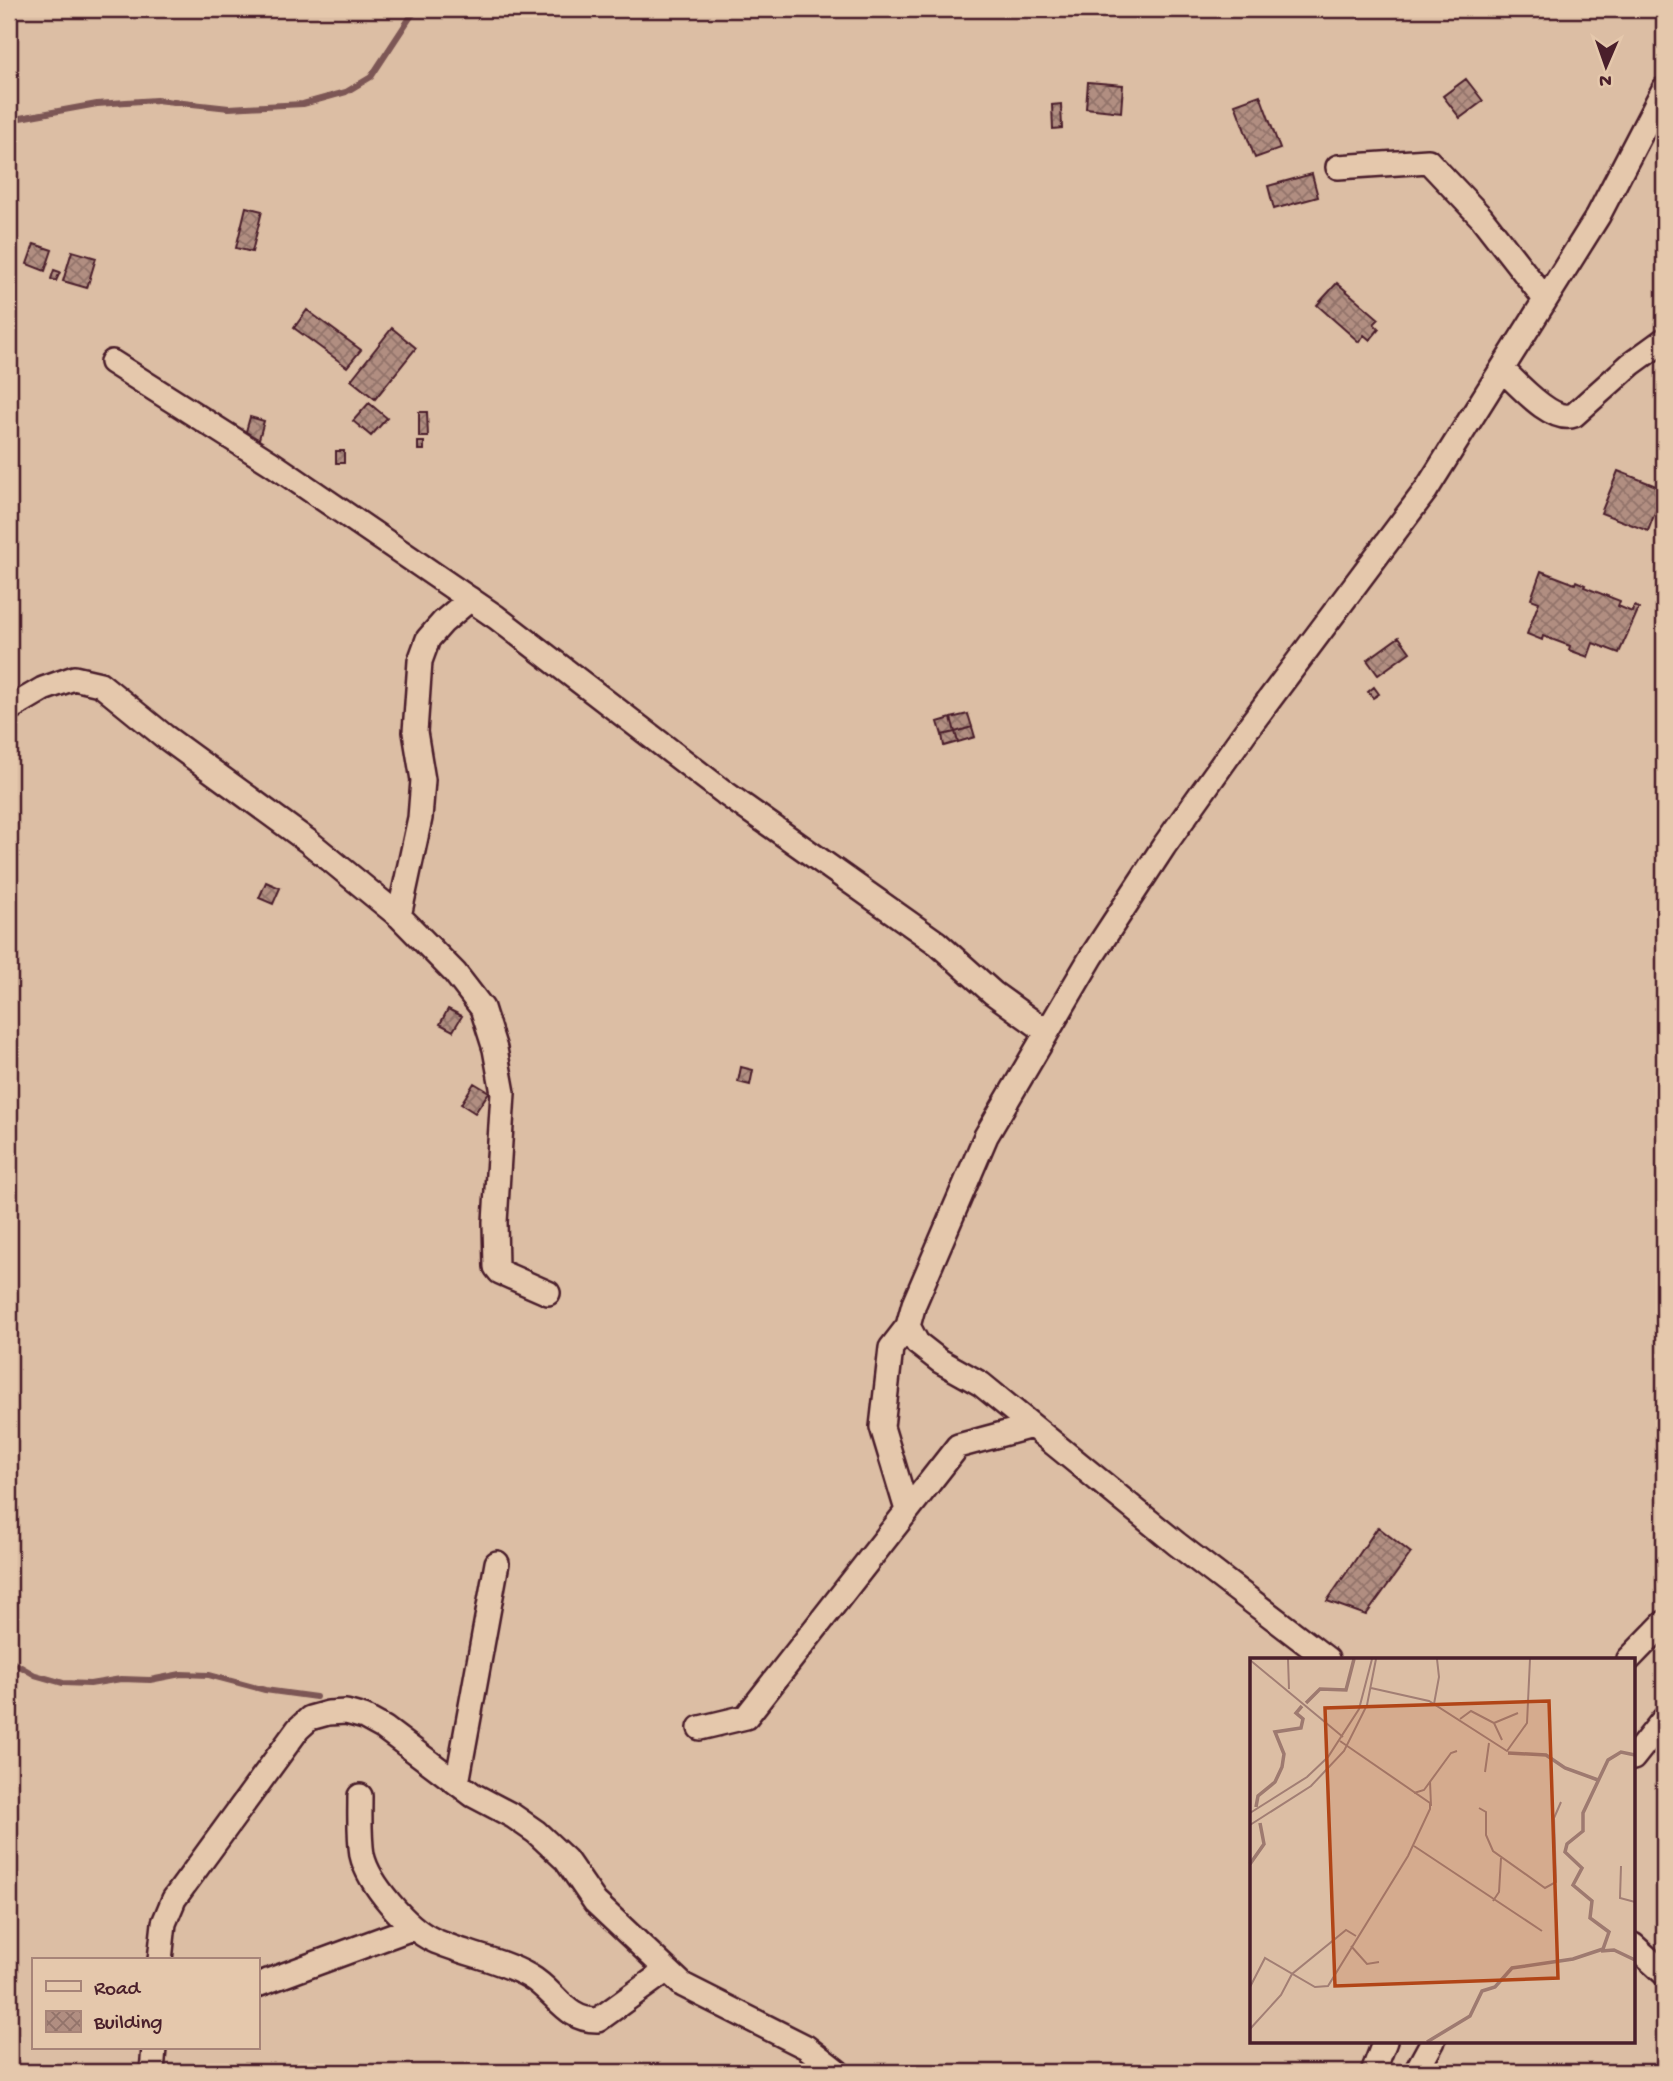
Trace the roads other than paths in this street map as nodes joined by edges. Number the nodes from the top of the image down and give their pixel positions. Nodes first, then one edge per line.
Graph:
1 (1664, 89) edge
2 (1338, 167) dead end
3 (1545, 299) junction
4 (1664, 340) edge
5 (112, 362) dead end
6 (1502, 369) junction
7 (470, 599) junction
8 (9, 709) edge
9 (399, 916) junction
10 (1047, 1032) junction
11 (548, 1293) dead end
12 (908, 1326) junction
13 (1032, 1426) junction
14 (908, 1510) junction
15 (498, 1563) dead end
16 (1664, 1623) edge
17 (1326, 1658) edge
18 (1630, 1658) edge
19 (1664, 1719) edge
20 (699, 1728) dead end
21 (1634, 1757) edge
22 (457, 1783) junction
23 (360, 1796) dead end
24 (412, 1928) junction
25 (1634, 1946) edge
26 (160, 1958) edge
27 (667, 1970) junction
28 (1664, 1973) edge
29 (259, 1984) edge
30 (1385, 2042) edge
31 (1432, 2042) edge
32 (154, 2050) edge
33 (152, 2072) edge
34 (838, 2072) edge
35 (1373, 2072) edge
36 (1416, 2072) edge

1 - 3 street
2 - 3 street
3 - 6 street
4 - 6 street
5 - 7 street
6 - 10 street
7 - 9 street
7 - 10 street
8 - 9 street
9 - 11 street
10 - 12 street
12 - 13 street
12 - 14 street
13 - 14 street
13 - 17 street
14 - 20 street
15 - 22 street
16 - 18 street
19 - 21 street
22 - 26 street
22 - 27 street
23 - 24 street
24 - 27 street
24 - 29 street
25 - 28 street
27 - 34 street
30 - 35 street
31 - 36 street
32 - 33 street

